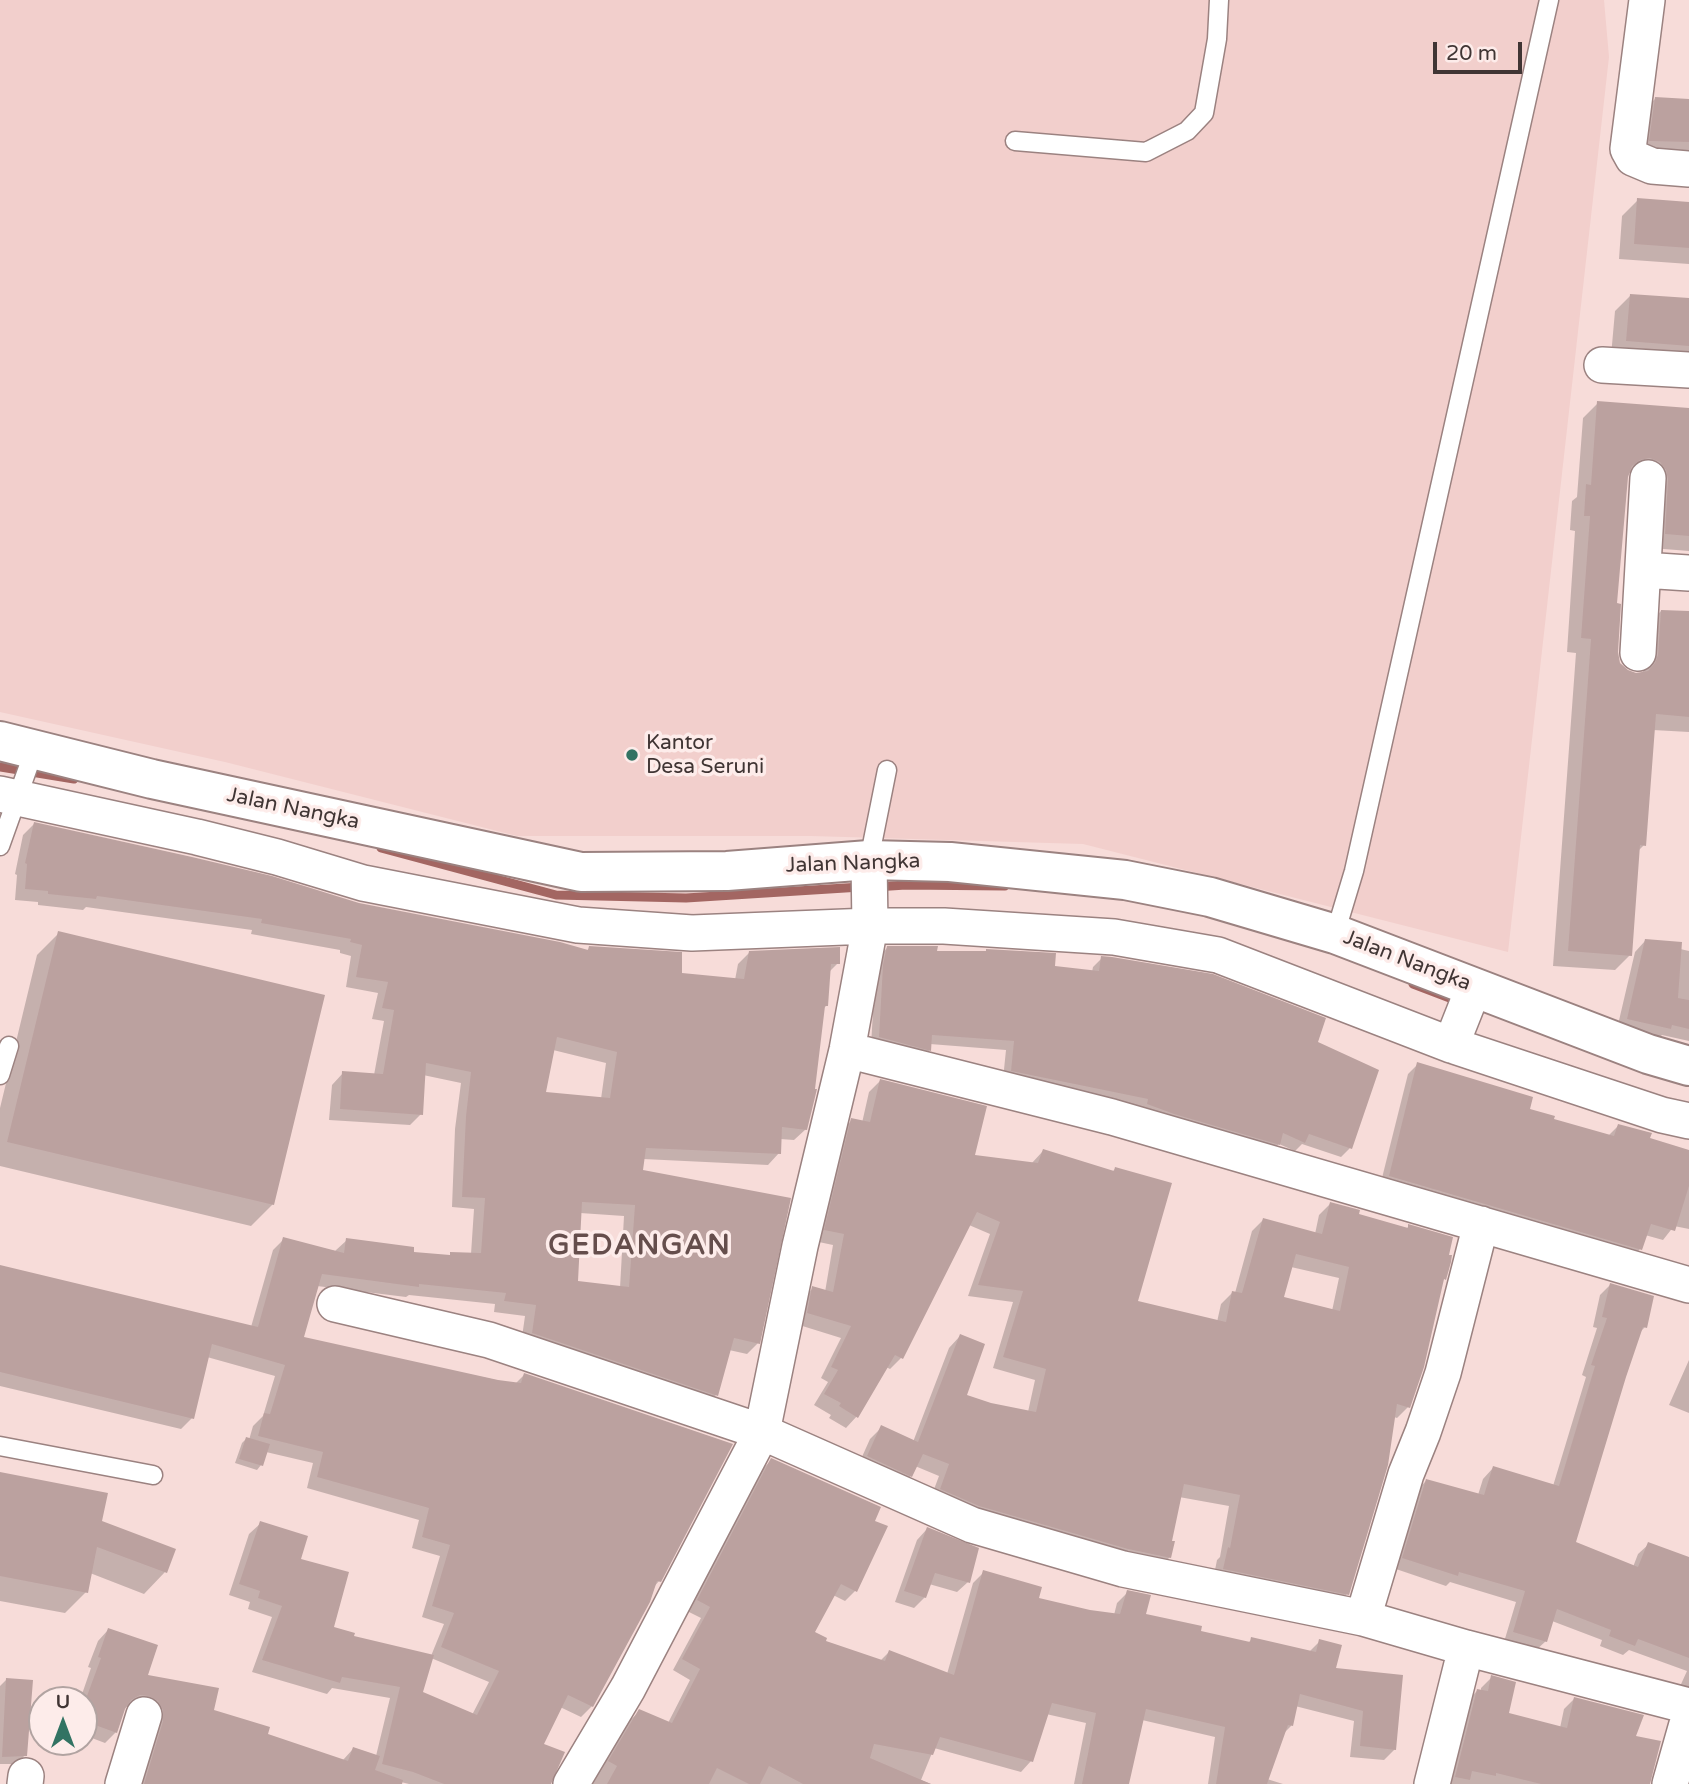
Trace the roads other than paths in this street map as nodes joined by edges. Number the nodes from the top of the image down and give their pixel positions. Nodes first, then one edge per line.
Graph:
1 (1219, 0) edge
2 (1549, 0) edge
3 (1647, 0) edge
4 (1015, 141) dead end
5 (1689, 169) edge
6 (1602, 365) dead end
7 (1689, 370) edge
8 (1648, 478) dead end
9 (1643, 570) junction
10 (1689, 573) edge
11 (1638, 653) dead end
12 (22, 749) edge
13 (887, 770) dead end
14 (12, 795) edge
15 (0, 846) edge
16 (870, 896) junction
17 (1335, 934) junction
18 (1472, 993) junction
19 (1453, 1041) junction
20 (9, 1045) dead end
21 (847, 1050) junction
22 (1689, 1066) edge
23 (0, 1075) edge
24 (1689, 1121) edge
25 (1481, 1224) junction
26 (1689, 1286) edge
27 (335, 1304) dead end
28 (762, 1432) junction
29 (0, 1446) edge
30 (153, 1475) dead end
31 (1363, 1618) junction
32 (1466, 1648) junction
33 (1689, 1706) edge
34 (144, 1715) dead end
35 (1689, 1717) edge
36 (123, 1784) edge
37 (571, 1784) edge
38 (1432, 1784) edge
39 (1670, 1784) edge

1 - 4 lane
2 - 17 lane
3 - 5 street
6 - 7 street
8 - 9 street
9 - 10 street
9 - 11 street
12 - 14 lane
12 - 16 street, Jalan Nangka
13 - 16 lane
14 - 15 lane
14 - 16 street
16 - 17 street, Jalan Nangka
16 - 19 street
16 - 21 street
17 - 18 street, Jalan Nangka
18 - 19 street
18 - 22 street, Jalan Nangka
19 - 24 street
20 - 23 lane
21 - 25 street
21 - 28 street
25 - 26 street
25 - 31 street
27 - 28 street
28 - 31 street
28 - 37 street
29 - 30 lane
31 - 32 street
32 - 33 street
32 - 38 street
34 - 36 street
35 - 39 street

